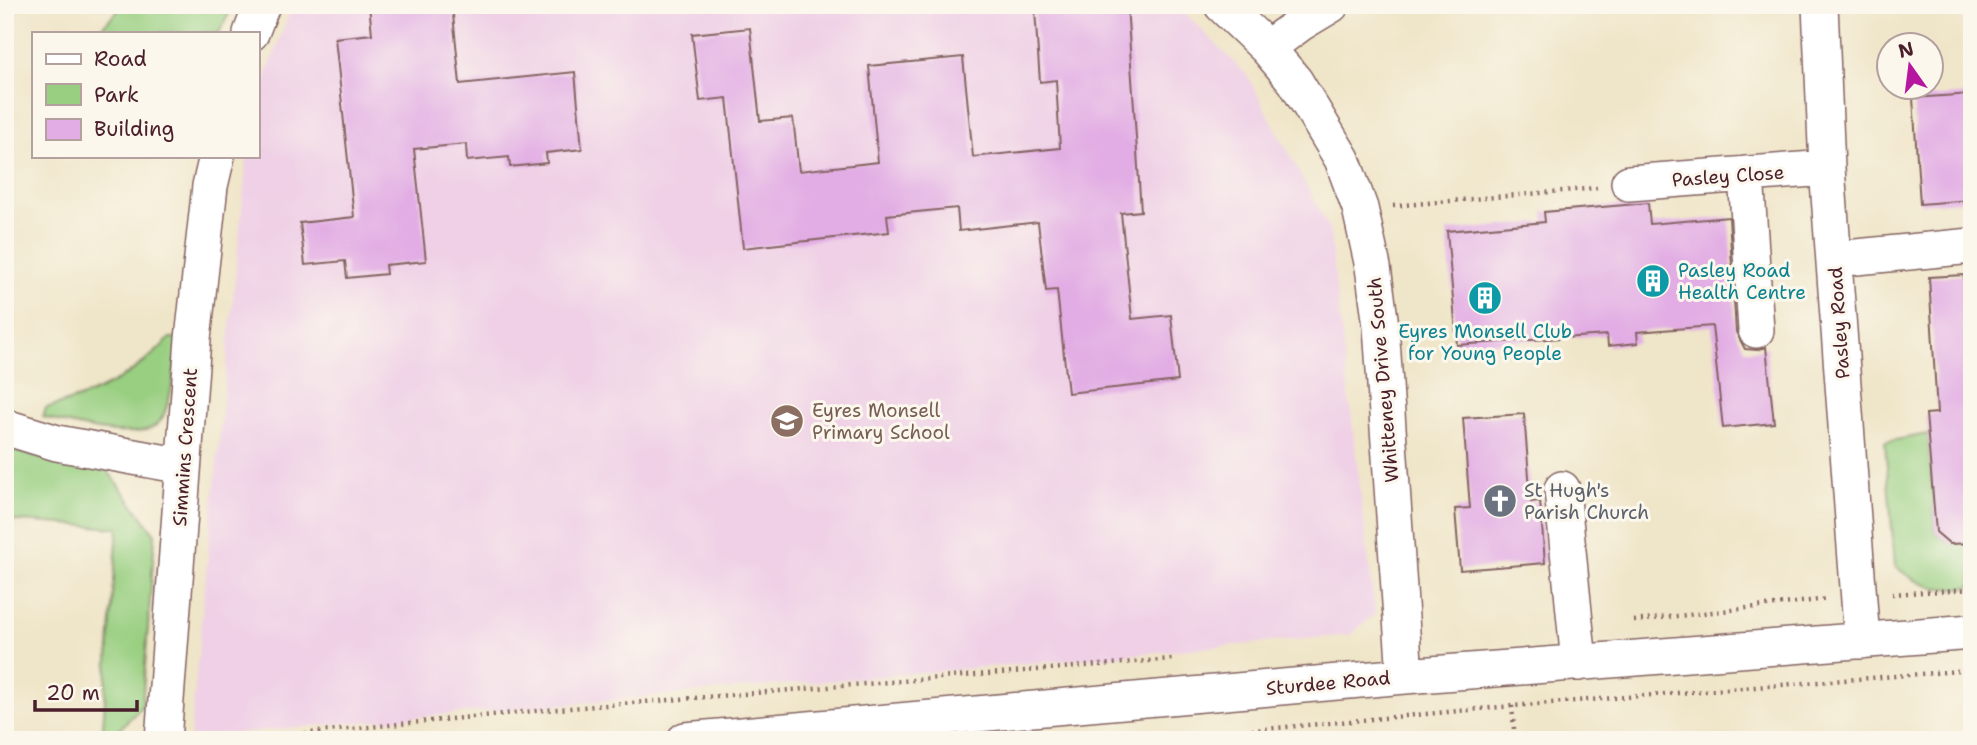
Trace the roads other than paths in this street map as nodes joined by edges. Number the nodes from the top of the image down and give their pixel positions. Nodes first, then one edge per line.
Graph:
1 (262, 5) edge
2 (1222, 5) edge
3 (1331, 5) edge
4 (1820, 5) edge
5 (251, 32) edge
6 (1267, 48) junction
7 (217, 158) edge
8 (1828, 168) junction
9 (1745, 174) junction
10 (1629, 183) road end
11 (1972, 246) edge
12 (1835, 259) junction
13 (1756, 330) dead end
14 (5, 426) edge
15 (183, 466) junction
16 (1562, 489) dead end
17 (1972, 632) edge
18 (1862, 641) junction
19 (1579, 663) junction
20 (1405, 676) junction
21 (934, 729) edge
22 (163, 740) edge
23 (685, 740) edge

1 - 5 street
2 - 6 street, Whitteney Drive South
3 - 6 street
4 - 8 street, Pasley Road
6 - 20 street, Whitteney Drive South
7 - 15 street, Simmins Crescent
8 - 9 street, Pasley Close
8 - 12 street, Pasley Road
9 - 10 street, Pasley Close
9 - 13 street
11 - 12 street
12 - 18 street, Pasley Road
14 - 15 street
15 - 22 street, Simmins Crescent
16 - 19 street
17 - 18 street, Sturdee Road
18 - 19 street, Sturdee Road
19 - 20 street, Sturdee Road
20 - 21 street, Sturdee Road
21 - 23 street, Sturdee Road

